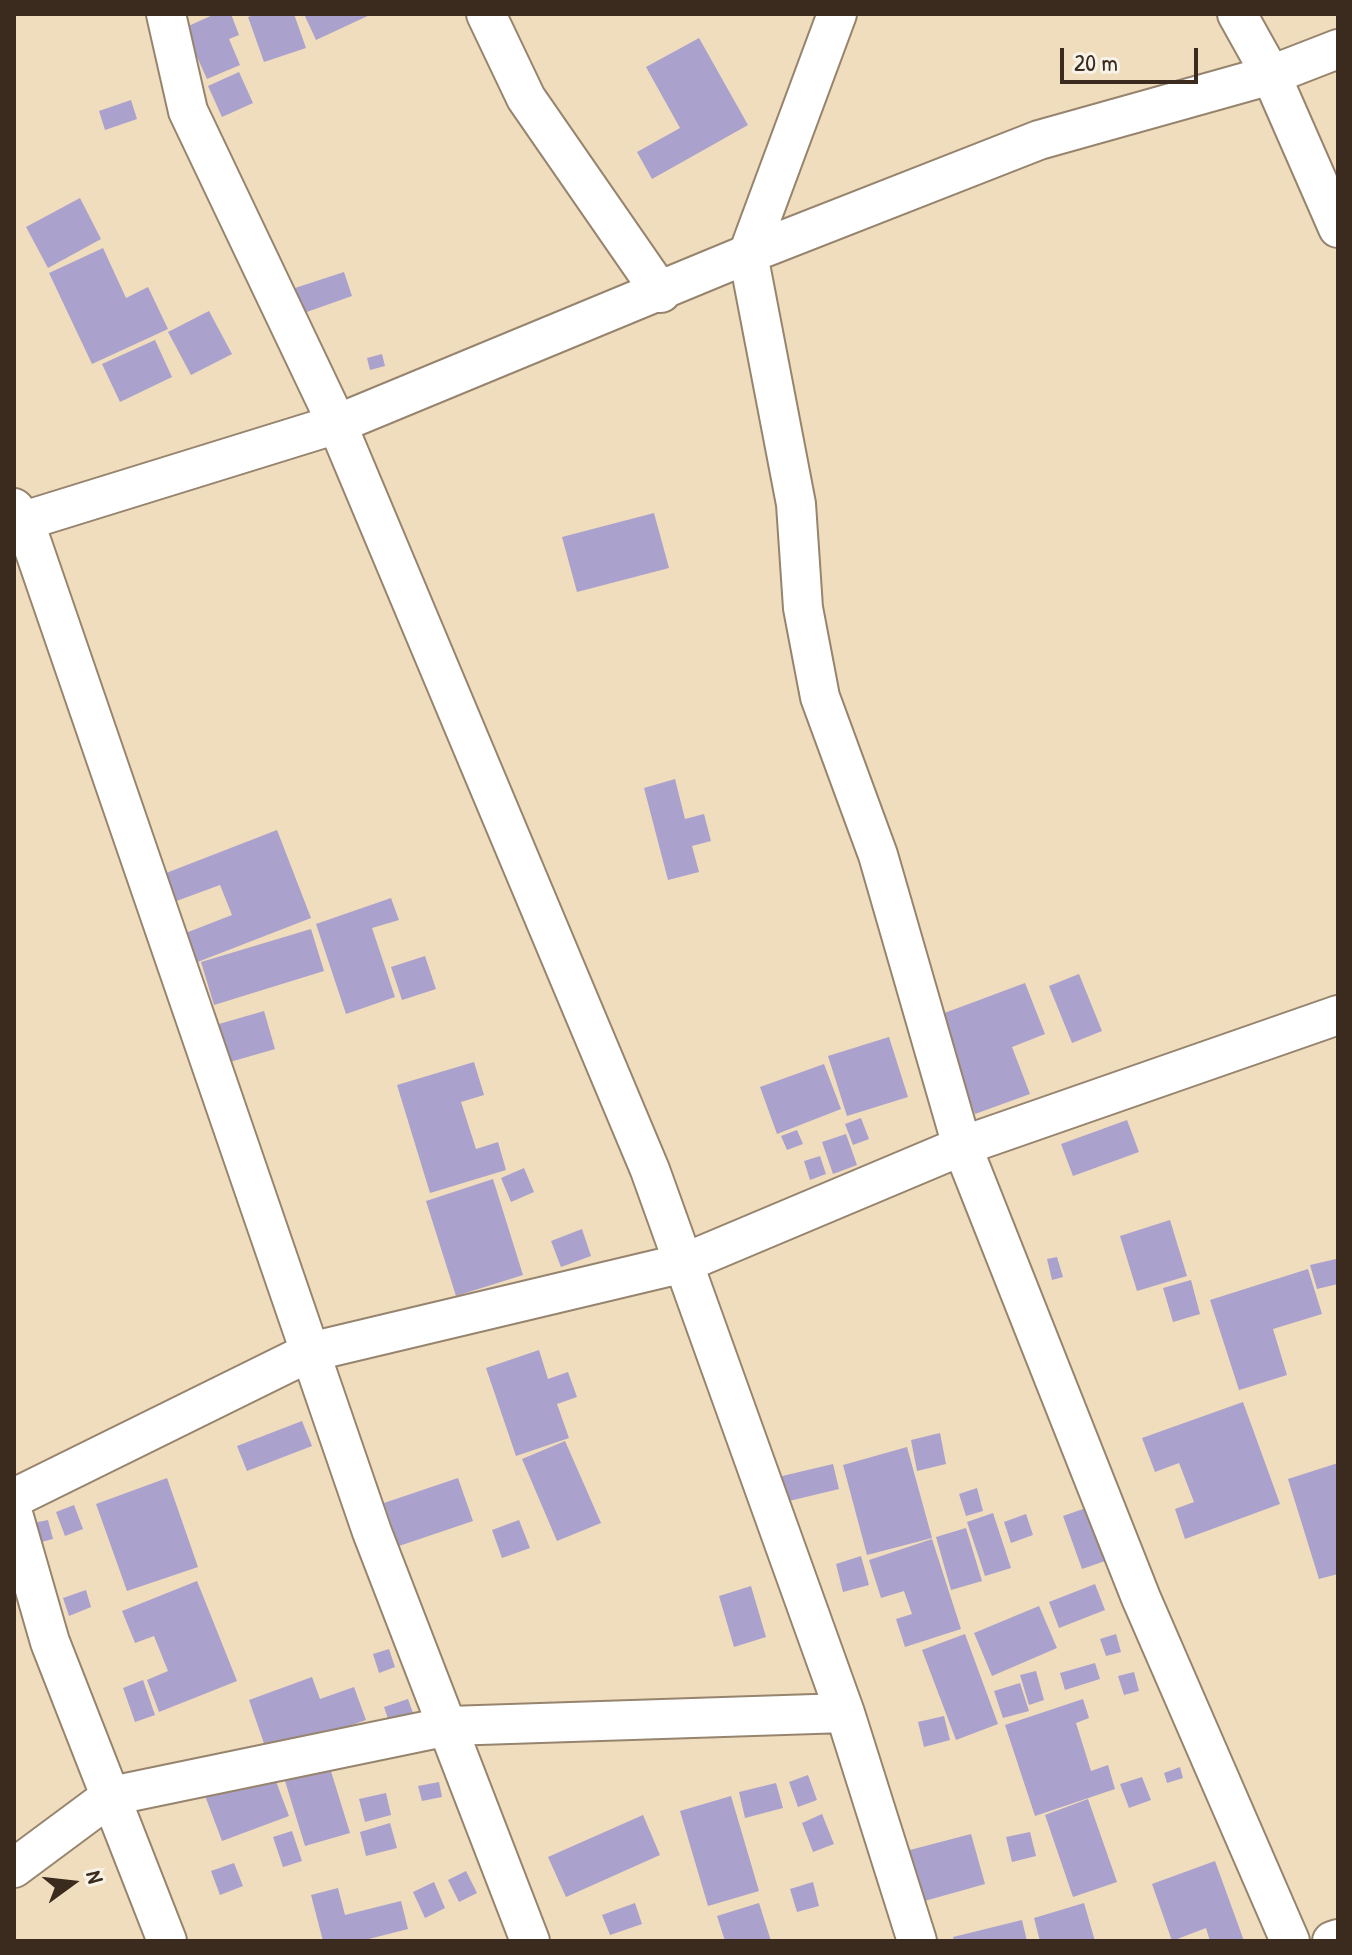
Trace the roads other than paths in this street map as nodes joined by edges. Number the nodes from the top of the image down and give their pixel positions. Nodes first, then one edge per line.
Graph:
1 (166, 14) edge
2 (486, 14) edge
3 (837, 14) edge
4 (1237, 14) edge
5 (1338, 49) edge
6 (1271, 75) junction
7 (1338, 228) edge
8 (748, 254) junction
9 (661, 293) junction
10 (337, 424) junction
11 (17, 517) edge
12 (1338, 1015) edge
13 (962, 1146) junction
14 (684, 1263) junction
15 (310, 1352) junction
16 (14, 1498) edge
17 (14, 1517) edge
18 (845, 1713) junction
19 (449, 1726) junction
20 (111, 1796) junction
21 (14, 1868) edge
22 (1338, 1939) edge
23 (167, 1941) edge
24 (530, 1941) edge
25 (917, 1941) edge
26 (1290, 1941) edge
27 (1332, 1941) edge

1 - 10 street
2 - 9 street
3 - 8 street
4 - 6 street
5 - 6 street
6 - 7 street
6 - 8 street
8 - 9 street
8 - 13 street
9 - 10 street
10 - 11 street
10 - 14 street
11 - 15 street
12 - 13 street
13 - 14 street
13 - 26 street
14 - 15 street
14 - 18 street
15 - 16 street
15 - 19 street
17 - 20 street
18 - 19 street
18 - 25 street
19 - 20 street
19 - 24 street
20 - 21 street
20 - 23 street
22 - 27 street

